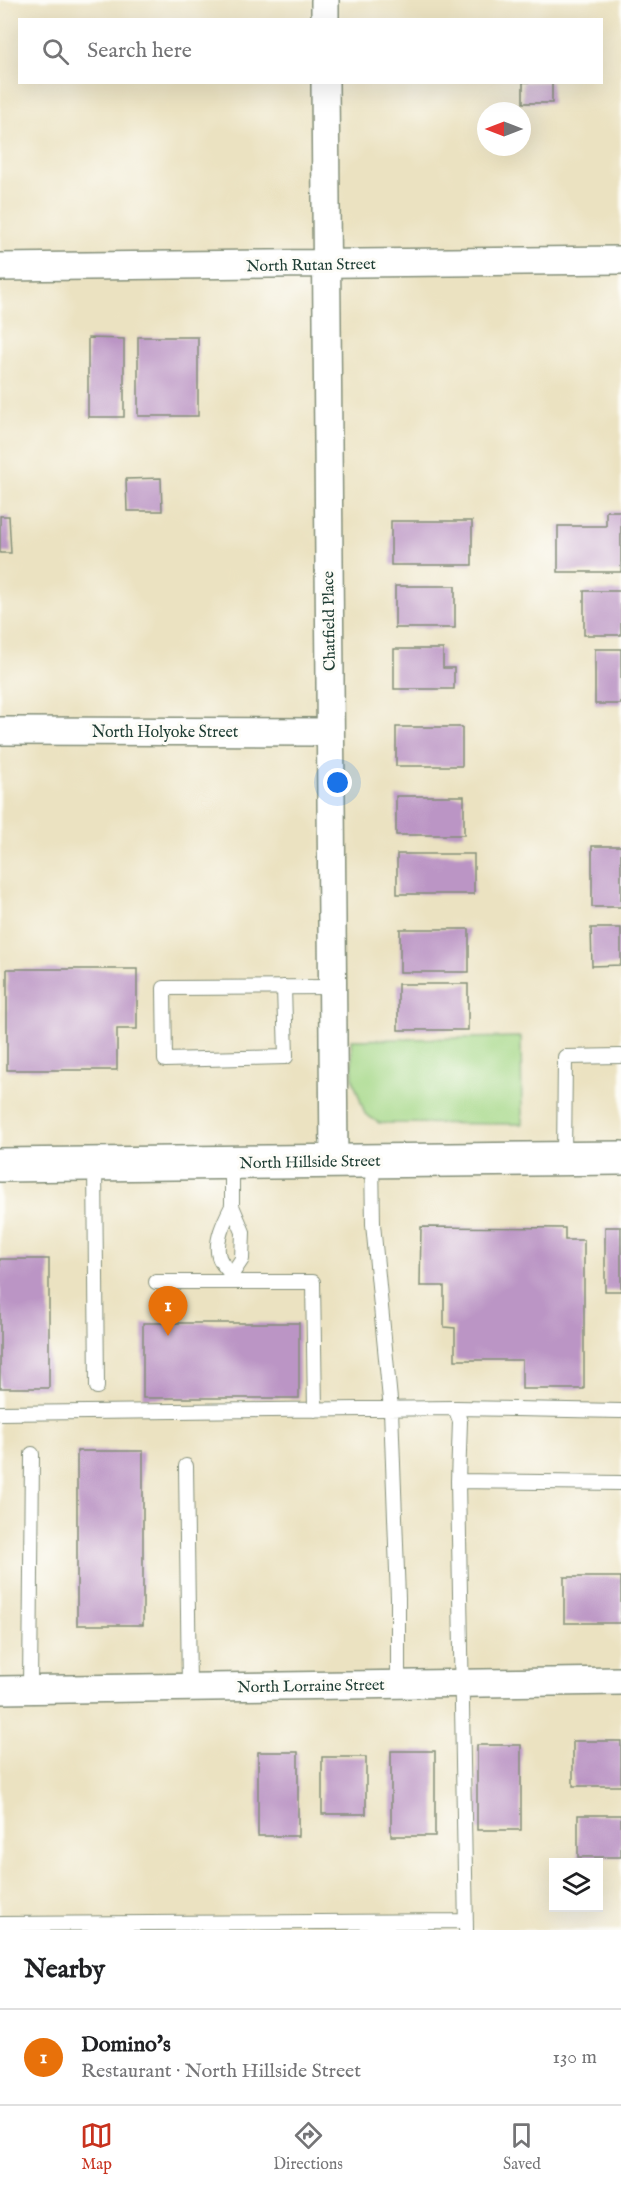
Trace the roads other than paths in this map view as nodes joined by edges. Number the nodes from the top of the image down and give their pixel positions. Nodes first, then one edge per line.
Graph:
1 (325, 0) edge
2 (325, 18) edge
3 (325, 84) edge
4 (621, 260) edge
5 (325, 263) junction
6 (0, 267) edge
7 (0, 731) edge
8 (329, 732) junction
9 (284, 987) junction
10 (332, 987) junction
11 (621, 1056) edge
12 (621, 1158) edge
13 (564, 1159) junction
14 (372, 1160) junction
15 (334, 1161) junction
16 (232, 1162) junction
17 (95, 1164) junction
18 (0, 1165) edge
19 (232, 1206) junction
20 (232, 1278) junction
21 (156, 1282) dead end
22 (97, 1387) dead end
23 (455, 1408) junction
24 (315, 1410) junction
25 (392, 1410) junction
26 (621, 1411) edge
27 (0, 1413) edge
28 (32, 1454) dead end
29 (186, 1466) dead end
30 (458, 1481) junction
31 (621, 1483) edge
32 (621, 1681) edge
33 (463, 1683) junction
34 (398, 1684) junction
35 (189, 1687) junction
36 (30, 1689) junction
37 (0, 1690) edge
38 (0, 1924) edge
39 (466, 1926) edge

1 - 2 street
3 - 5 street, Chatfield Place
4 - 5 street, North Rutan Street
5 - 6 street, North Rutan Street
5 - 8 street, Chatfield Place
7 - 8 street, North Holyoke Street
8 - 10 street, Chatfield Place
9 - 9 lane
9 - 10 lane
10 - 15 street, Chatfield Place
11 - 13 lane
12 - 13 main road, North Hillside Street
13 - 14 main road, North Hillside Street
14 - 15 main road, North Hillside Street
14 - 25 lane
15 - 16 main road, North Hillside Street
16 - 17 main road, North Hillside Street
16 - 19 lane
17 - 18 main road, North Hillside Street
17 - 22 lane
19 - 20 lane
19 - 20 lane
20 - 21 lane
20 - 24 lane
23 - 25 lane
23 - 26 lane
23 - 30 lane
24 - 25 lane
24 - 27 lane
25 - 34 lane
28 - 36 lane
29 - 35 lane
30 - 31 lane
30 - 33 lane
32 - 33 street, North Lorraine Street
33 - 34 street, North Lorraine Street
33 - 39 lane
34 - 35 street, North Lorraine Street
35 - 36 street, North Lorraine Street
36 - 37 street, North Lorraine Street
38 - 39 lane

